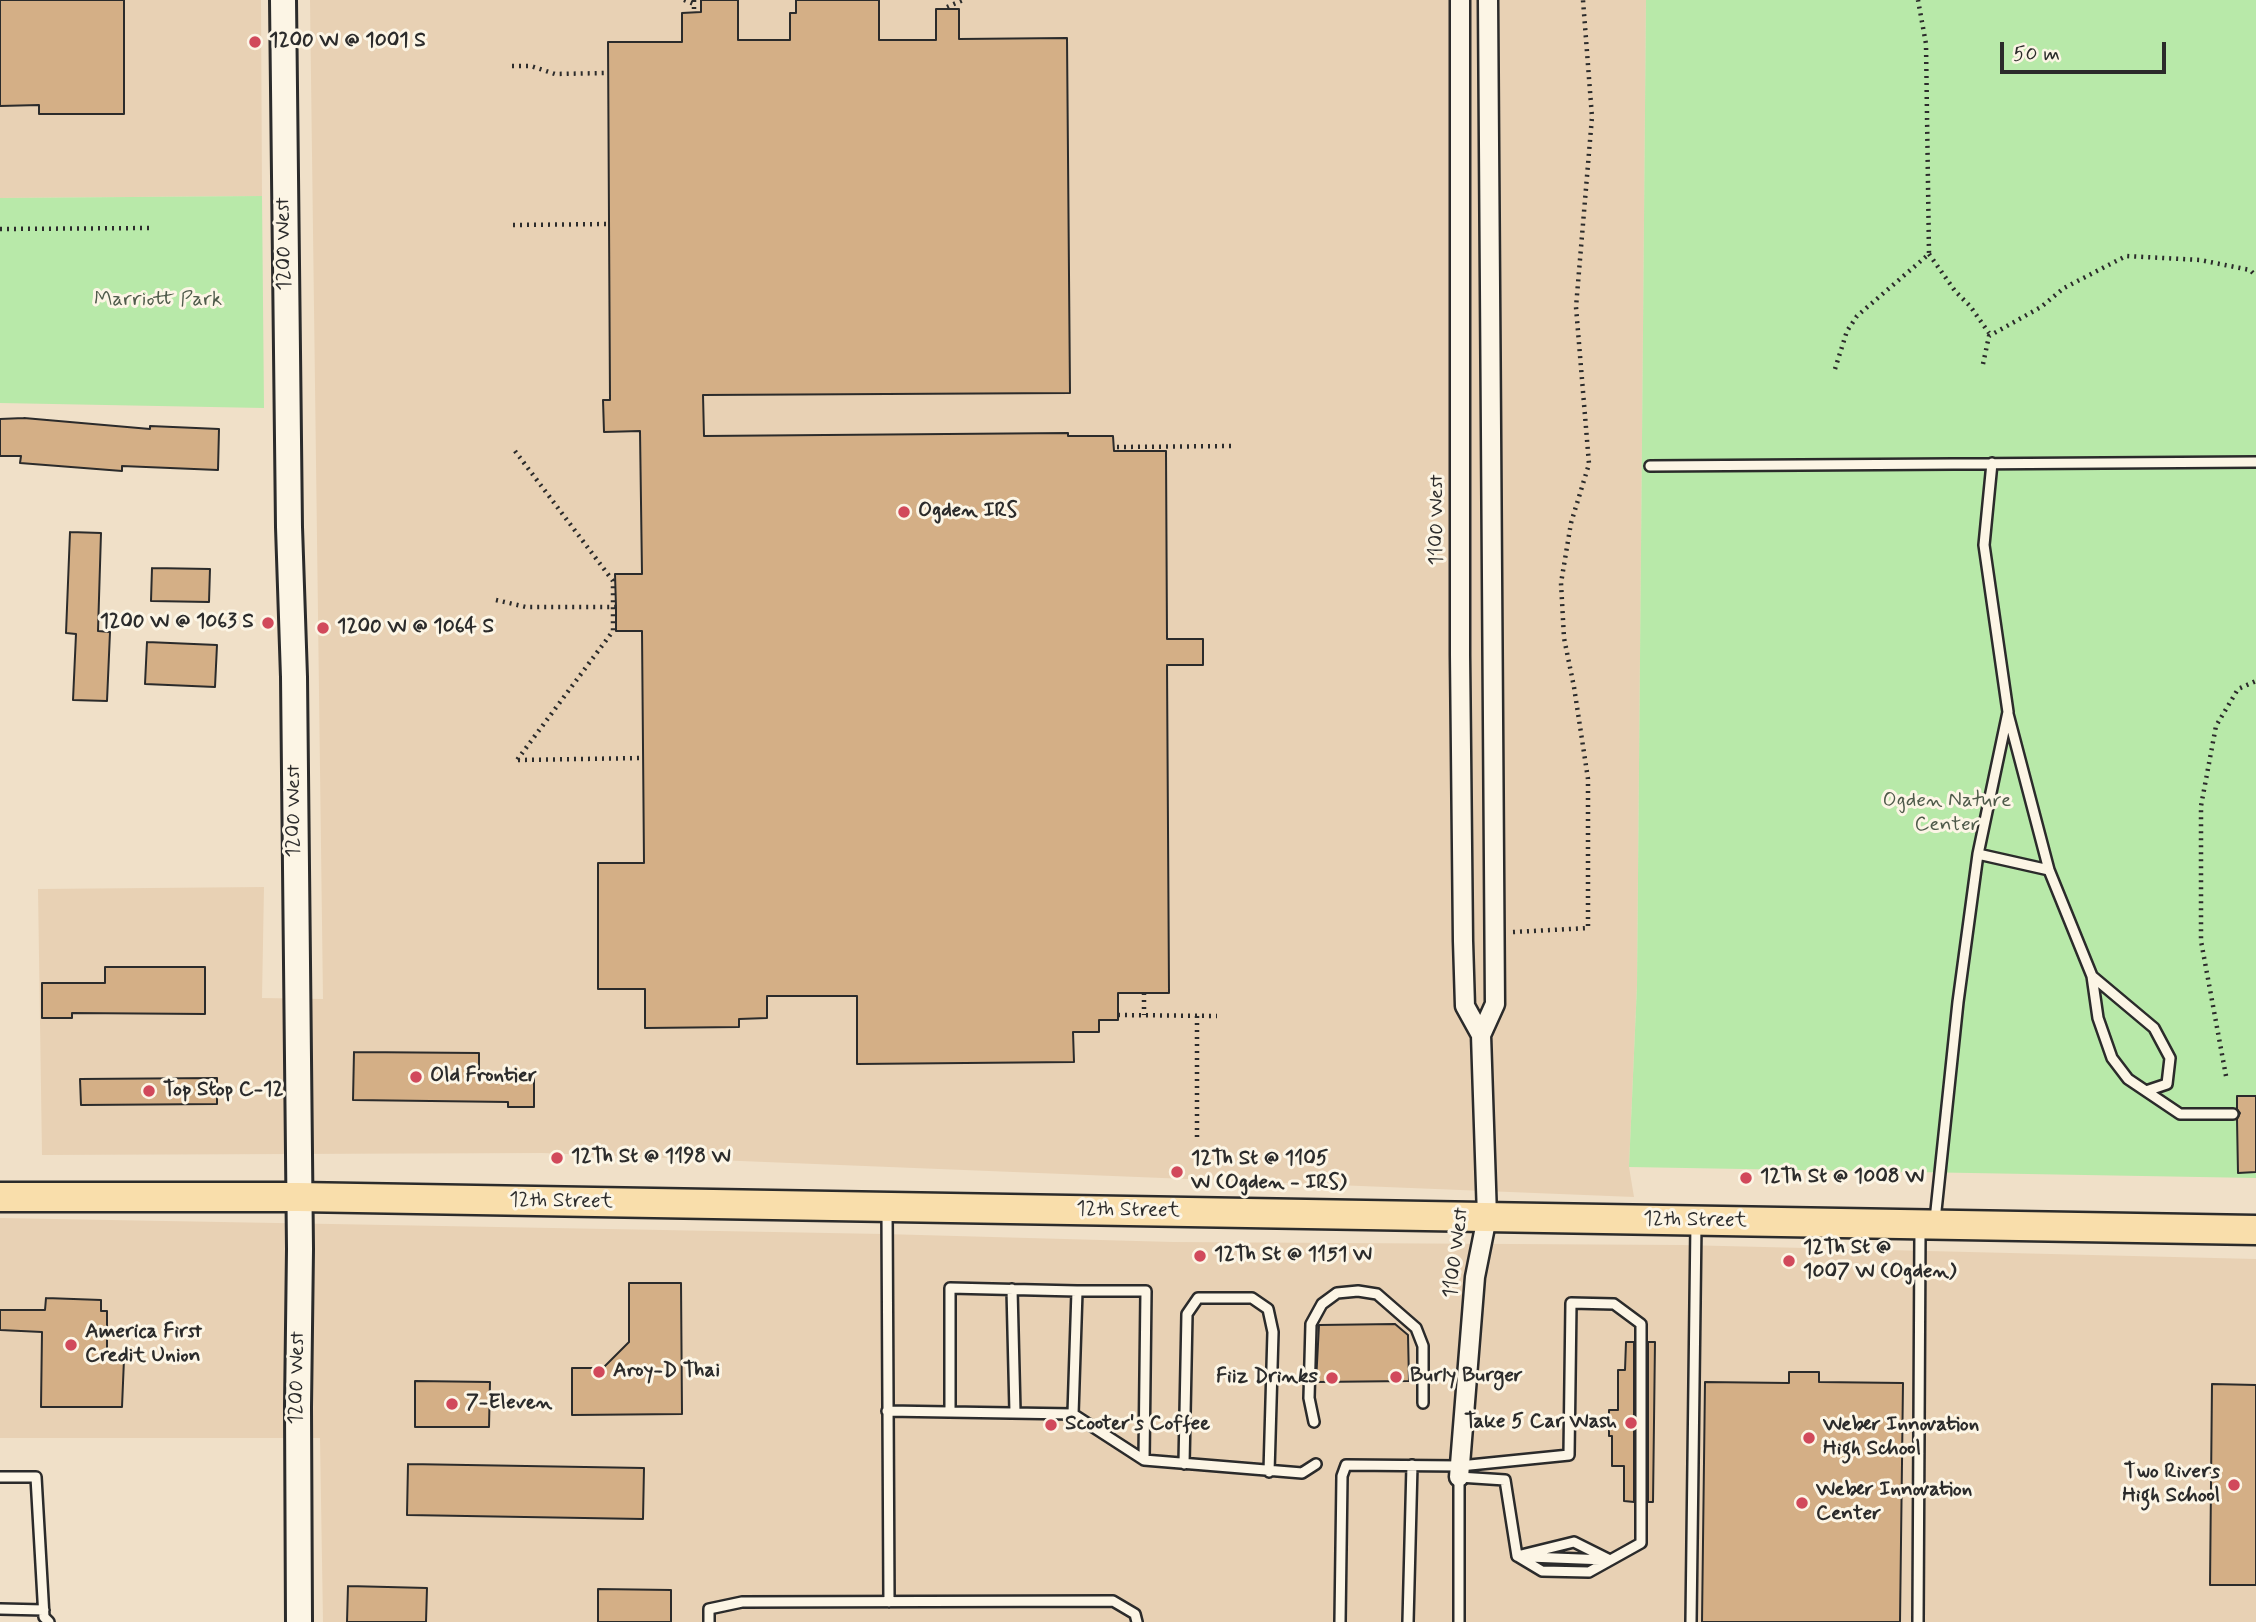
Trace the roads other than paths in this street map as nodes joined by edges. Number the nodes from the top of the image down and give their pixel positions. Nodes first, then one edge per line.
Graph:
1 (283, 0) edge
2 (1460, 0) edge
3 (1488, 0) edge
4 (2256, 462) edge
5 (1992, 463) junction
6 (1650, 466) dead end
7 (2008, 712) junction
8 (1979, 854) junction
9 (2049, 870) junction
10 (1495, 937) junction
11 (1463, 941) junction
12 (2092, 976) junction
13 (1481, 1035) junction
14 (2146, 1091) junction
15 (2233, 1114) dead end
16 (0, 1197) edge
17 (298, 1197) junction
18 (887, 1207) junction
19 (1487, 1217) junction
20 (1696, 1221) junction
21 (1927, 1224) junction
22 (2256, 1230) edge
23 (1012, 1289) junction
24 (1077, 1291) junction
25 (1423, 1403) dead end
26 (887, 1411) junction
27 (950, 1412) junction
28 (1015, 1412) junction
29 (1073, 1414) junction
30 (1314, 1422) dead end
31 (1144, 1460) junction
32 (1184, 1464) junction
33 (1316, 1464) dead end
34 (1412, 1465) junction
35 (1459, 1471) junction
36 (1269, 1472) junction
37 (0, 1477) edge
38 (1517, 1556) junction
39 (1610, 1560) junction
40 (889, 1602) junction
41 (0, 1609) edge
42 (44, 1610) junction
43 (49, 1622) edge
44 (299, 1622) edge
45 (709, 1622) edge
46 (1137, 1622) edge
47 (1340, 1622) edge
48 (1408, 1622) edge
49 (1459, 1622) edge
50 (1691, 1622) edge
51 (1918, 1622) edge

1 - 17 street, 1200 West
2 - 11 street, 1100 West
3 - 10 street, 1100 West
4 - 5 lane
5 - 6 lane
5 - 7 lane
7 - 8 lane
7 - 9 lane
8 - 9 lane
8 - 21 lane
9 - 12 lane
10 - 11 street
10 - 13 street, 1100 West
11 - 13 street, 1100 West
12 - 14 lane
12 - 14 lane
13 - 19 street, 1100 West
14 - 15 lane
16 - 17 main road, 12th Street
17 - 18 main road, 12th Street
17 - 44 street, 1200 West
18 - 19 main road, 12th Street
18 - 26 lane
19 - 20 main road, 12th Street
19 - 35 street, 1100 West
20 - 21 main road, 12th Street
20 - 50 lane
21 - 22 main road, 12th Street
21 - 51 lane
23 - 24 lane
23 - 27 lane
23 - 28 lane
24 - 29 lane
24 - 31 lane
25 - 30 lane
26 - 27 lane
26 - 40 lane
27 - 28 lane
28 - 29 lane
29 - 31 lane
31 - 32 lane
32 - 36 lane
32 - 36 lane
33 - 36 lane
34 - 35 lane
34 - 47 lane
34 - 48 lane
35 - 38 lane
35 - 39 lane
35 - 49 lane
37 - 42 lane
38 - 39 lane
38 - 39 lane
40 - 45 lane
40 - 46 lane
41 - 42 lane
42 - 43 lane

